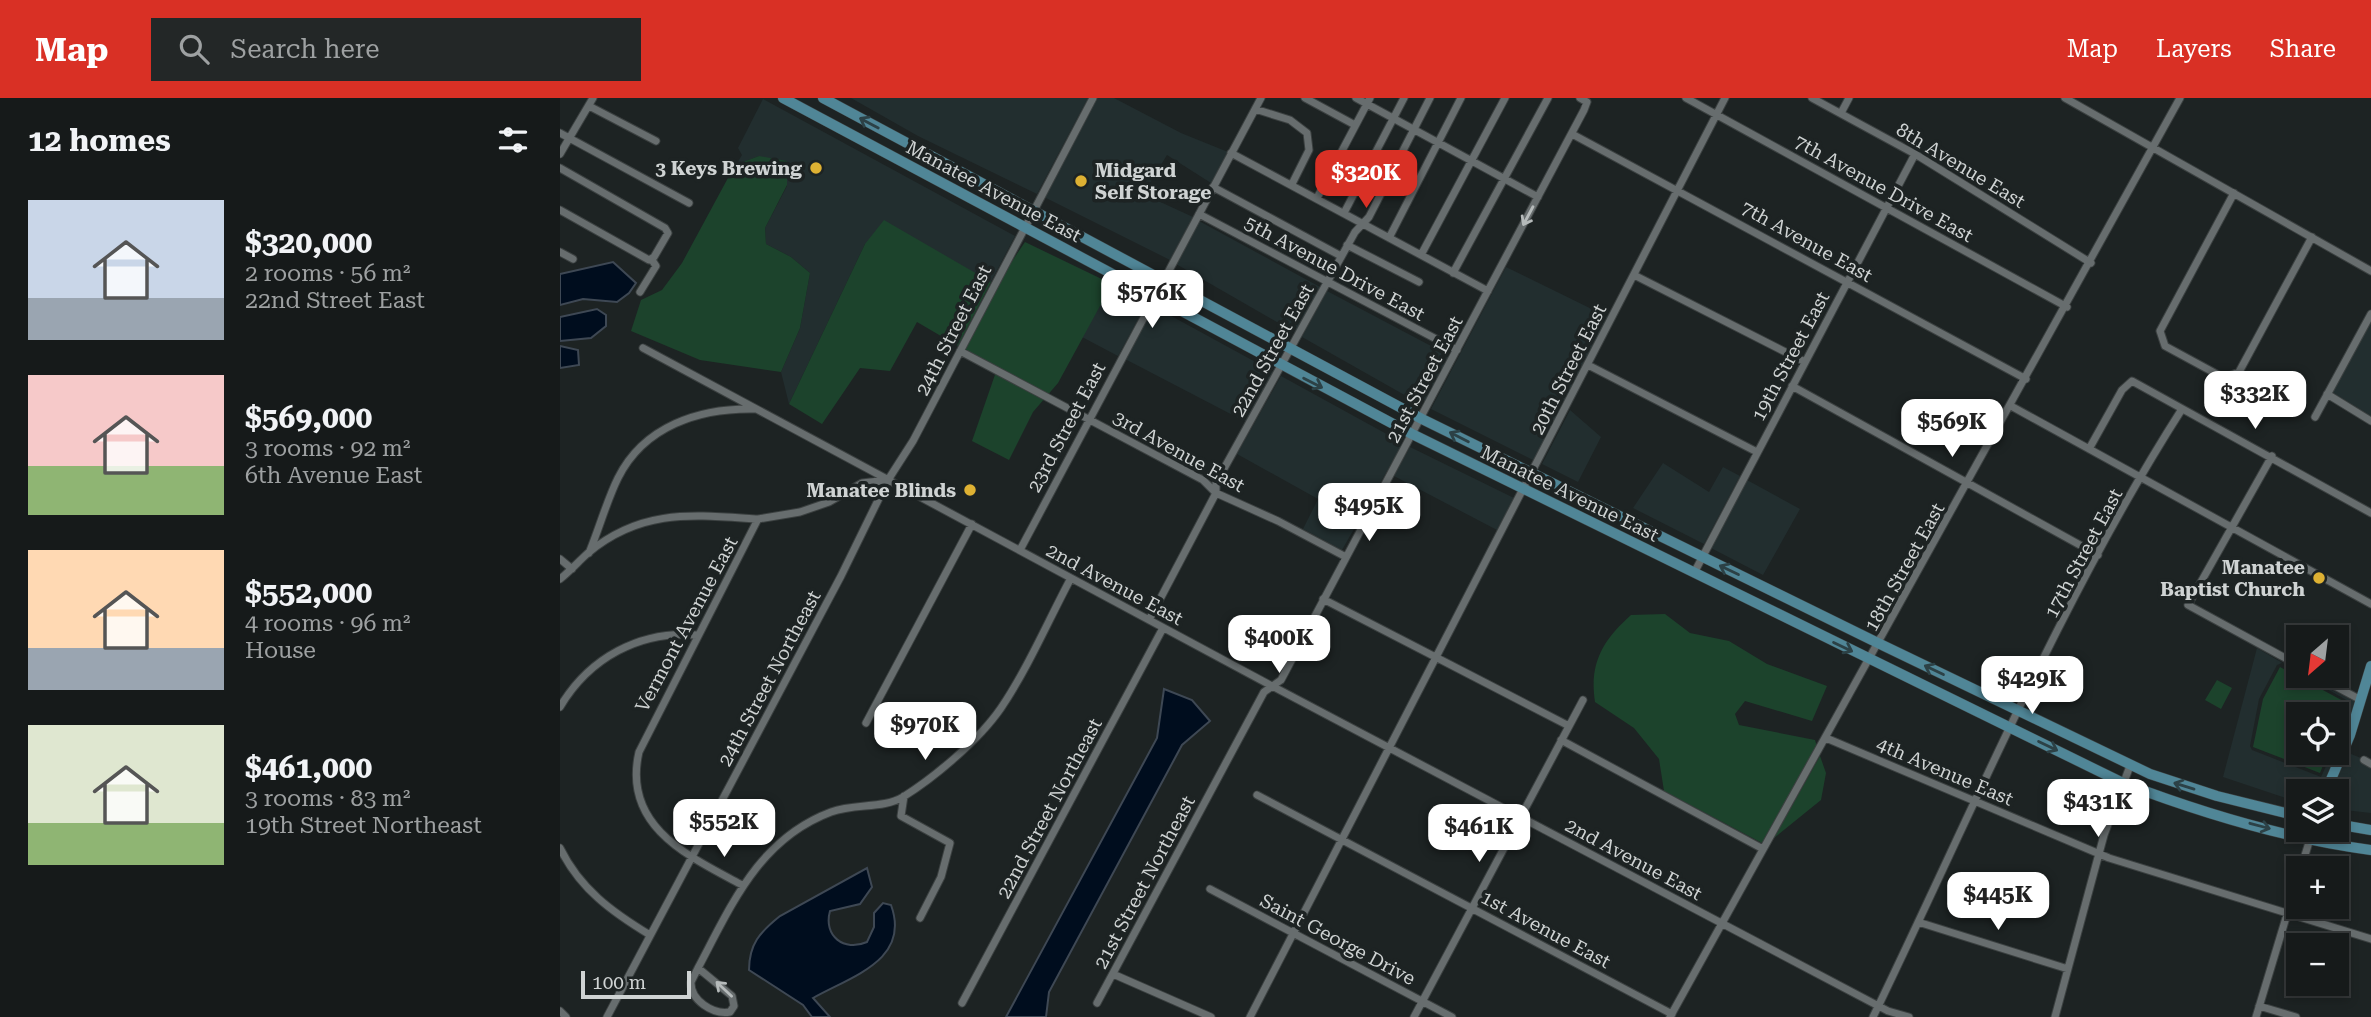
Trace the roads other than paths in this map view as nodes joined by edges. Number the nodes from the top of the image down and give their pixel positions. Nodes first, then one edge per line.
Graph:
1 (783, 98) edge
2 (823, 98) edge
3 (1093, 98) edge
4 (1261, 98) edge
5 (1306, 98) edge
6 (1356, 98) edge
7 (1404, 98) edge
8 (1430, 98) edge
9 (1461, 98) edge
10 (1505, 98) edge
11 (1548, 98) edge
12 (1686, 98) edge
13 (1725, 98) edge
14 (1812, 98) edge
15 (1849, 98) edge
16 (2065, 98) edge
17 (2180, 98) edge
18 (1584, 100) edge
19 (1368, 101) edge
20 (591, 102) edge
21 (1255, 109) junction
22 (1841, 113) junction
23 (1717, 114) junction
24 (1393, 118) junction
25 (1355, 125) junction
26 (1414, 130) junction
27 (560, 132) edge
28 (1572, 134) junction
29 (571, 138) junction
30 (656, 141) dead end
31 (1438, 143) junction
32 (2154, 148) junction
33 (1231, 153) junction
34 (560, 154) edge
35 (1915, 154) junction
36 (1471, 160) junction
37 (560, 168) edge
38 (1504, 178) junction
39 (1292, 184) junction
40 (1213, 187) junction
41 (1679, 189) junction
42 (2234, 193) junction
43 (1538, 197) junction
44 (1317, 198) junction
45 (689, 203) dead end
46 (1032, 209) junction
47 (1887, 209) junction
48 (560, 210) edge
49 (1344, 213) junction
50 (1199, 214) junction
51 (1362, 224) junction
52 (1024, 226) junction
53 (2312, 237) junction
54 (1389, 238) junction
55 (1348, 245) junction
56 (560, 252) edge
57 (1421, 255) junction
58 (1342, 256) junction
59 (573, 259) dead end
60 (652, 260) junction
61 (2091, 263) junction
62 (2371, 271) edge
63 (1453, 272) junction
64 (1634, 275) junction
65 (1163, 281) junction
66 (1327, 282) junction
67 (1419, 282) dead end
68 (1848, 282) junction
69 (1488, 291) junction
70 (640, 292) dead end
71 (1154, 298) junction
72 (2067, 307) junction
73 (2371, 314) edge
74 (643, 348) dead end
75 (1292, 349) junction
76 (1457, 350) junction
77 (960, 351) junction
78 (1805, 362) junction
79 (1588, 365) junction
80 (1282, 366) junction
81 (2026, 379) junction
82 (1792, 386) junction
83 (2327, 394) junction
84 (2011, 406) junction
85 (754, 409) junction
86 (2182, 410) junction
87 (2315, 417) dead end
88 (1422, 418) junction
89 (1088, 419) junction
90 (2371, 421) edge
91 (1412, 434) junction
92 (2090, 449) junction
93 (1757, 452) junction
94 (2272, 456) junction
95 (1533, 474) junction
96 (2141, 478) junction
97 (888, 480) junction
98 (1969, 484) junction
99 (1524, 490) junction
100 (1216, 493) junction
101 (2371, 513) edge
102 (758, 519) junction
103 (972, 524) junction
104 (2231, 526) junction
105 (1020, 550) junction
106 (589, 553) junction
107 (2098, 555) junction
108 (1702, 556) junction
109 (1346, 557) junction
110 (560, 559) edge
111 (572, 569) junction
112 (1694, 573) junction
113 (841, 576) joint
114 (1071, 578) junction
115 (560, 579) edge
116 (1324, 599) junction
117 (2371, 604) edge
118 (1149, 620) junction
119 (1163, 628) junction
120 (697, 635) junction
121 (1880, 644) junction
122 (1438, 657) junction
123 (2286, 658) edge
124 (1870, 660) junction
125 (2371, 666) edge
126 (1272, 686) junction
127 (2338, 688) edge
128 (1583, 699) dead end
129 (2361, 700) junction
130 (560, 707) edge
131 (2019, 711) junction
132 (866, 723) dead end
133 (1569, 726) junction
134 (2011, 728) junction
135 (1826, 738) junction
136 (1561, 740) junction
137 (1391, 748) junction
138 (2130, 766) junction
139 (1219, 775) joint
140 (2331, 779) edge
141 (2123, 783) junction
142 (1257, 795) dead end
143 (904, 796) junction
144 (1976, 801) junction
145 (2286, 813) edge
146 (1520, 816) junction
147 (2349, 826) edge
148 (2286, 828) edge
149 (2371, 830) edge
150 (1343, 841) junction
151 (2342, 842) edge
152 (560, 848) edge
153 (1763, 849) junction
154 (2371, 850) edge
155 (2100, 855) junction
156 (692, 857) junction
157 (742, 885) junction
158 (1210, 889) dead end
159 (1472, 908) junction
160 (2286, 913) edge
161 (2286, 916) edge
162 (920, 918) dead end
163 (2306, 919) edge
164 (1918, 922) junction
165 (1723, 924) junction
166 (1294, 934) junction
167 (650, 935) junction
168 (2371, 939) edge
169 (698, 968) junction
170 (2068, 970) junction
171 (1113, 974) junction
172 (1422, 1001) junction
173 (962, 1003) dead end
174 (1097, 1003) dead end
175 (1878, 1005) junction
176 (2259, 1006) junction
177 (560, 1011) edge
178 (1671, 1015) edge
179 (566, 1017) edge
180 (607, 1017) edge
181 (1211, 1017) edge
182 (1250, 1017) edge
183 (1414, 1017) edge
184 (1452, 1017) edge
185 (1873, 1017) edge
186 (1909, 1017) edge
187 (2054, 1017) edge
188 (2256, 1017) edge
189 (2296, 1017) edge

1 - 52 main road, Manatee Avenue East
46 -> 2 main road, Manatee Avenue East
3 - 46 street, 24th Street East
4 - 21 street, 23rd Street East
5 - 25 street
6 - 19 street
7 - 24 street
8 - 26 street, 22nd Street East
9 - 31 street
10 - 36 street
11 - 38 street
12 - 23 street, 7th Avenue Drive East
13 - 23 street, 20th Street East
14 - 22 street, 8th Avenue East
15 - 22 street
16 - 32 street
17 - 32 street, 18th Street East
18 - 28 street, 21st Street East
19 - 24 street
19 - 25 street
20 - 29 street
20 - 30 street
21 - 33 street, 23rd Street East
21 - 39 street
22 - 35 street, 8th Avenue East
23 - 41 street, 20th Street East
23 - 47 street, 7th Avenue Drive East
24 - 26 street
24 - 49 street
25 - 44 street
26 - 31 street
26 - 51 street, 22nd Street East
27 - 29 street
28 - 41 street, 7th Avenue East
28 - 43 street, 21st Street East
29 - 34 street
29 - 45 street
31 - 36 street
31 - 54 street
32 - 42 street
32 - 61 street, 18th Street East
33 - 39 street
33 - 40 street, 23rd Street East
35 - 47 street, 19th Street East
35 - 61 street, 8th Avenue East
36 - 38 street
36 - 57 street
37 - 60 street
38 - 43 street
38 - 63 street
39 - 44 street
40 - 50 street, 23rd Street East
40 - 58 street
41 - 64 street, 20th Street East
41 - 68 street, 7th Avenue East
42 - 53 street
42 - 53 street
43 -> 69 street, 21st Street East
44 - 49 street
46 - 52 street, 24th Street East
46 - 65 main road, Manatee Avenue East
47 - 68 street, 19th Street East
47 - 72 street, 7th Avenue Drive East
48 - 60 street
49 - 51 street
50 - 65 street, 23rd Street East
50 - 66 street, 5th Avenue Drive East
51 - 54 street
51 - 55 street, 22nd Street East
52 - 71 main road, Manatee Avenue East
52 - 77 street, 24th Street East
53 - 62 street
54 - 57 street
55 - 58 street, 22nd Street East
55 - 67 street
56 - 59 street
57 - 63 street
58 - 66 street, 22nd Street East
60 - 70 street
61 - 72 street, 18th Street East
63 - 69 street
64 - 78 street
64 - 79 street, 20th Street East
65 - 71 street, 23rd Street East
65 - 75 main road, Manatee Avenue East
66 - 75 street, 22nd Street East
66 - 76 street, 5th Avenue Drive East
68 - 78 street, 19th Street East
68 - 81 street, 7th Avenue East
69 - 76 street, 21st Street East
71 - 80 main road, Manatee Avenue East
71 - 89 street, 23rd Street East
72 - 81 street, 18th Street East
73 - 83 street
74 - 85 street, 2nd Avenue East
75 - 80 street, 22nd Street East
75 - 88 main road, Manatee Avenue East
76 - 88 street, 21st Street East
77 - 89 street, 3rd Avenue East
77 - 97 street, 24th Street East
78 - 82 street, 19th Street East
79 - 93 street
79 - 95 street, 20th Street East
80 -> 91 main road, Manatee Avenue East
80 - 100 street, 22nd Street East
81 - 84 street, 18th Street East
82 - 93 street, 19th Street East
82 - 98 street
83 - 87 street
83 - 90 street
84 - 92 street
84 - 98 street, 18th Street East
85 - 97 street, 2nd Avenue East
85 - 106 street
86 - 92 street
86 - 94 street
86 - 96 street, 17th Street East
88 - 91 street, 21st Street East
95 -> 88 main road, Manatee Avenue East
89 - 100 street, 3rd Avenue East
89 - 105 street, 23rd Street East
91 - 99 main road, Manatee Avenue East
91 - 109 street, 21st Street East
92 - 96 street
93 - 108 street, 19th Street East
94 - 101 street
94 - 104 street
95 - 99 street, 20th Street East
95 - 108 main road, Manatee Avenue East
96 - 104 street
96 - 107 street, 17th Street East
97 - 102 street
97 - 103 street, 2nd Avenue East
97 - 113 street, 24th Street East
98 - 107 street
98 - 121 street, 18th Street East
99 - 112 main road, Manatee Avenue East
99 - 122 street, 20th Street East
100 - 109 street, 3rd Avenue East
100 - 118 street, 22nd Street East
102 - 106 street
102 - 120 street, Vermont Avenue East
103 - 105 street, 2nd Avenue East
103 - 132 street
104 - 117 street
104 - 123 street
105 - 114 street, 2nd Avenue East
106 - 111 street
107 - 131 street, 17th Street East
108 - 112 street, 19th Street East
121 -> 108 main road, Manatee Avenue East
109 - 116 street, 21st Street East
110 - 111 street
111 - 115 street
112 -> 124 main road, Manatee Avenue East
113 - 156 street, 24th Street Northeast
114 - 118 street, 2nd Avenue East
114 - 143 street
116 - 122 street
116 - 126 street, 21st Street East
118 - 119 street, 2nd Avenue East
119 - 126 street, 2nd Avenue East
119 - 173 street, 22nd Street Northeast
120 - 130 street
120 - 156 street, Vermont Avenue East
121 - 124 street, 18th Street East
131 -> 121 main road, Manatee Avenue East
122 - 133 street
122 - 137 street, 20th Street East
124 - 134 main road, Manatee Avenue East
124 - 135 street, 18th Street East
125 - 129 main road
126 - 137 street, 2nd Avenue East
126 - 139 street, 21st Street East
127 - 129 street
128 - 133 street
129 - 140 main road
131 - 134 street, 17th Street East
131 - 138 main road, Manatee Avenue East
133 - 136 street
134 -> 141 main road, Manatee Avenue East
134 - 144 street, 17th Street East
135 - 144 street, 4th Avenue East
135 - 153 street, 18th Street East
136 - 146 street
136 - 153 street
137 - 146 street, 2nd Avenue East
137 - 150 street, 20th Street East
138 - 141 street
145 -> 138 main road, Manatee Avenue East
139 - 171 street, 21st Street Northeast
141 -> 148 main road, Manatee Avenue East
141 - 155 street
142 - 150 street, 1st Avenue East
143 - 157 street
143 - 162 street
144 - 155 street, 4th Avenue East
144 - 164 street, 17th Street East
146 - 159 street
146 - 165 street, 2nd Avenue East
147 - 149 main road
150 - 159 street, 1st Avenue East
150 - 166 street, 20th Street East
151 - 154 main road, Manatee Avenue East
152 - 167 street
153 - 165 street, 18th Street East
155 - 160 street, 4th Avenue East
155 - 170 street
156 - 157 street, Vermont Avenue East
156 - 167 street, 24th Street Northeast
157 - 169 street
158 - 166 street, Saint George Drive
159 - 172 street
159 - 178 street, 1st Avenue East
161 - 176 street
163 - 168 street, 4th Avenue East
164 - 170 street
164 - 175 street, 17th Street East
165 - 175 street, 2nd Avenue East
165 - 178 street, 18th Street East
166 - 172 street, Saint George Drive
166 - 182 street, 20th Street East
167 - 180 street, 24th Street Northeast
169 -> 169 street
170 - 187 street
171 - 174 street, 21st Street Northeast
171 - 181 street
172 - 183 street
172 - 184 street, Saint George Drive
175 - 185 street, 17th Street East
175 - 186 street, 2nd Avenue East
176 - 188 street
176 - 189 street
177 - 179 street

